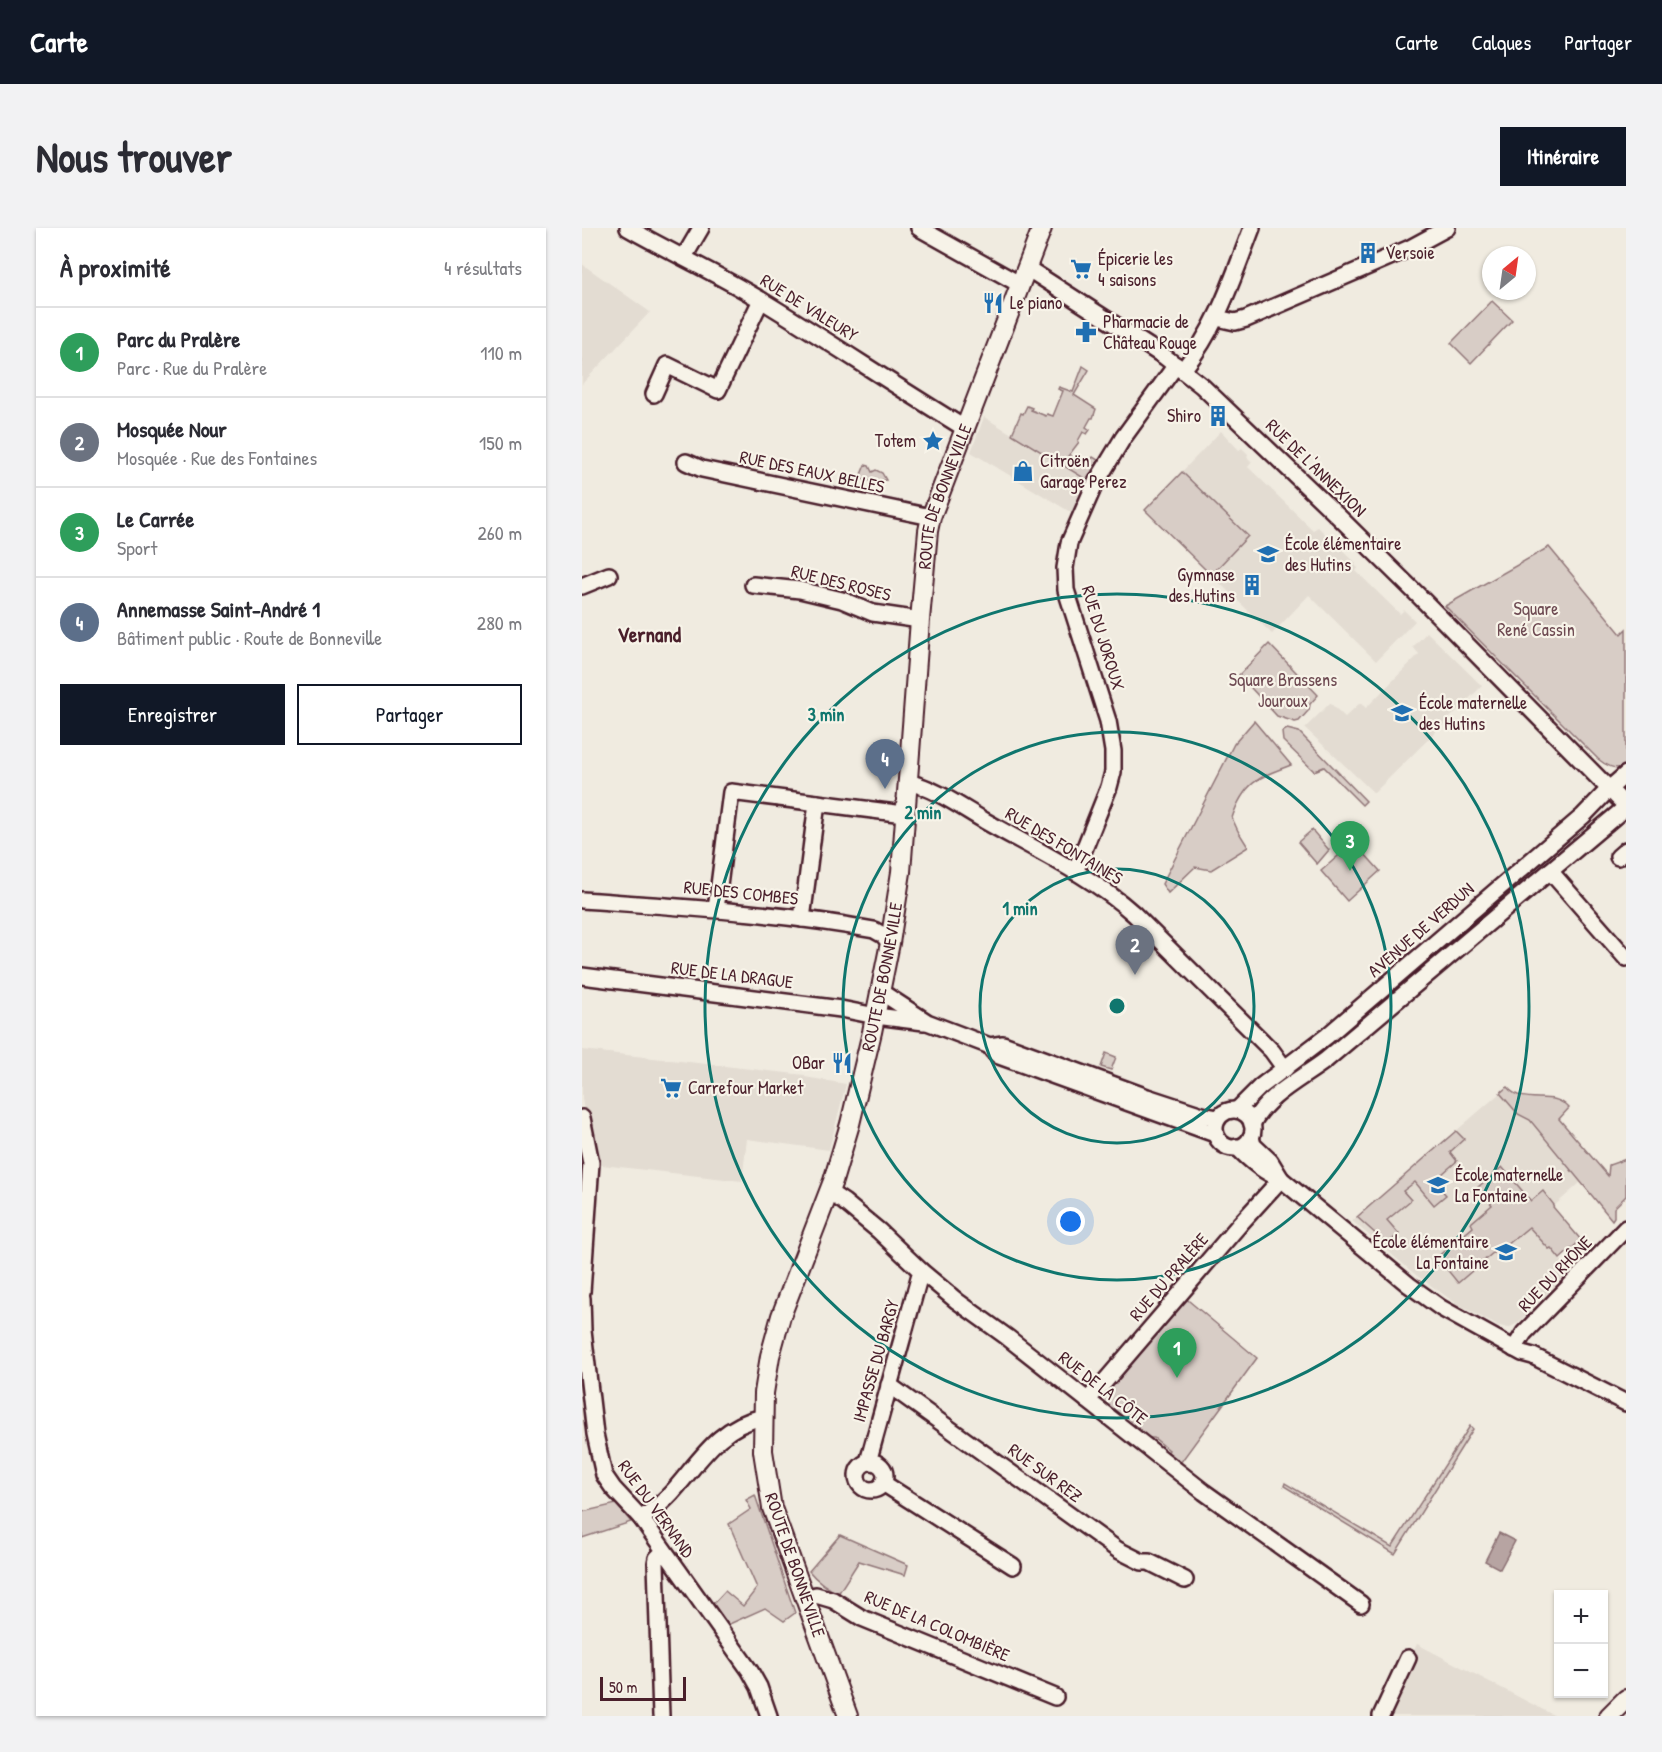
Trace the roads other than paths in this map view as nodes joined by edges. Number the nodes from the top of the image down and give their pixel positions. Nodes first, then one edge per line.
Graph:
1 (628, 228) edge
2 (700, 228) edge
3 (919, 228) edge
4 (1042, 228) edge
5 (1252, 228) edge
6 (1447, 228) edge
7 (684, 258) junction
8 (1024, 276) junction
9 (761, 300) junction
10 (1217, 318) junction
11 (1180, 368) junction
12 (654, 394) dead end
13 (966, 429) junction
14 (686, 462) dead end
15 (932, 517) junction
16 (609, 575) dead end
17 (753, 585) dead end
18 (582, 586) edge
19 (920, 620) junction
20 (1626, 774) edge
21 (907, 782) junction
22 (1609, 789) junction
23 (817, 802) junction
24 (1626, 807) edge
25 (904, 814) junction
26 (1550, 871) junction
27 (1075, 872) junction
28 (582, 900) edge
29 (716, 909) junction
30 (802, 919) junction
31 (890, 943) junction
32 (1626, 958) edge
33 (582, 976) edge
34 (881, 992) junction
35 (876, 1016) junction
36 (927, 1022) junction
37 (990, 1046) junction
38 (1285, 1069) junction
39 (1237, 1110) junction
40 (582, 1118) edge
41 (1218, 1118) junction
42 (1251, 1131) junction
43 (1215, 1134) junction
44 (1238, 1147) junction
45 (1281, 1179) junction
46 (829, 1192) junction
47 (1626, 1228) edge
48 (921, 1271) junction
49 (582, 1292) edge
50 (582, 1298) edge
51 (1518, 1351) junction
52 (889, 1385) junction
53 (1087, 1400) junction
54 (1626, 1402) edge
55 (1626, 1410) edge
56 (763, 1417) junction
57 (868, 1462) junction
58 (883, 1483) junction
59 (641, 1518) junction
60 (664, 1551) junction
61 (1013, 1566) dead end
62 (1185, 1580) dead end
63 (804, 1598) junction
64 (1361, 1605) dead end
65 (1407, 1658) dead end
66 (1054, 1697) dead end
67 (1626, 1699) edge
68 (661, 1716) edge
69 (769, 1716) edge
70 (848, 1716) edge
71 (1381, 1716) edge
72 (1609, 1716) edge

1 - 7 street, RUE DE VALEURY
2 - 7 street
3 - 8 street, RUE DE L'ANNEXION
4 - 8 main road, ROUTE DE BONNEVILLE
5 - 10 street, RUE DU JOROUX
6 - 10 street
7 - 9 street, RUE DE VALEURY
8 - 11 street, RUE DE L'ANNEXION
8 - 13 main road, ROUTE DE BONNEVILLE
9 - 12 street
9 - 13 street, RUE DE VALEURY
10 - 11 street, RUE DU JOROUX
11 - 22 street, RUE DE L'ANNEXION
11 - 27 street, RUE DU JOROUX
13 - 15 main road, ROUTE DE BONNEVILLE
14 - 15 street, RUE DES EAUX BELLES
15 - 19 main road, ROUTE DE BONNEVILLE
16 - 18 street
17 - 19 street, RUE DES ROSES
19 - 21 main road, ROUTE DE BONNEVILLE
20 - 22 street, AVENUE DE VERDUN
21 - 25 main road, ROUTE DE BONNEVILLE
21 - 27 street, RUE DES FONTAINES
22 - 24 street, RUE DE L'ANNEXION
22 - 38 street, AVENUE DE VERDUN
23 - 25 street
23 - 29 street
23 - 30 street
24 - 26 street, AVENUE DE VERDUN
25 - 31 main road, ROUTE DE BONNEVILLE
26 - 32 street
26 - 42 street, AVENUE DE VERDUN
27 - 38 street, RUE DES FONTAINES
28 - 29 street, RUE DES COMBES
29 - 30 street, RUE DES COMBES
30 - 31 street, RUE DES COMBES
31 - 34 main road, ROUTE DE BONNEVILLE
33 - 35 street, RUE DE LA DRAGUE
34 - 35 main road, ROUTE DE BONNEVILLE
34 - 36 street
35 - 36 street
35 - 46 main road, ROUTE DE BONNEVILLE
36 - 37 street
37 - 41 street
37 - 43 street
38 - 39 street, AVENUE DE VERDUN
39 - 41 street
39 - 42 street
40 - 49 street
41 - 43 street
42 - 44 street
42 - 45 street
43 - 44 street
44 - 45 street
45 - 51 street
45 - 53 street, RUE DU PRALÈRE
46 - 48 street, RUE DE LA CÔTE
46 - 56 main road, ROUTE DE BONNEVILLE
47 - 51 street, RUE DU RHÔNE
48 - 52 street, IMPASSE DU BARGY
48 - 53 street, RUE DE LA CÔTE
50 - 59 street, RUE DU VERNAND
51 - 54 street
51 - 55 street
52 - 57 street, IMPASSE DU BARGY
52 - 62 street, RUE SUR REZ
53 - 64 street, RUE DE LA CÔTE
56 - 59 street
56 - 63 main road, ROUTE DE BONNEVILLE
57 - 58 street
57 - 58 street
58 - 61 street
59 - 60 street, RUE DU VERNAND
60 - 68 street
60 - 69 street, RUE DU VERNAND
63 - 66 street, RUE DE LA COLOMBIÈRE
63 - 70 main road, ROUTE DE BONNEVILLE
65 - 71 street
67 - 72 main road

